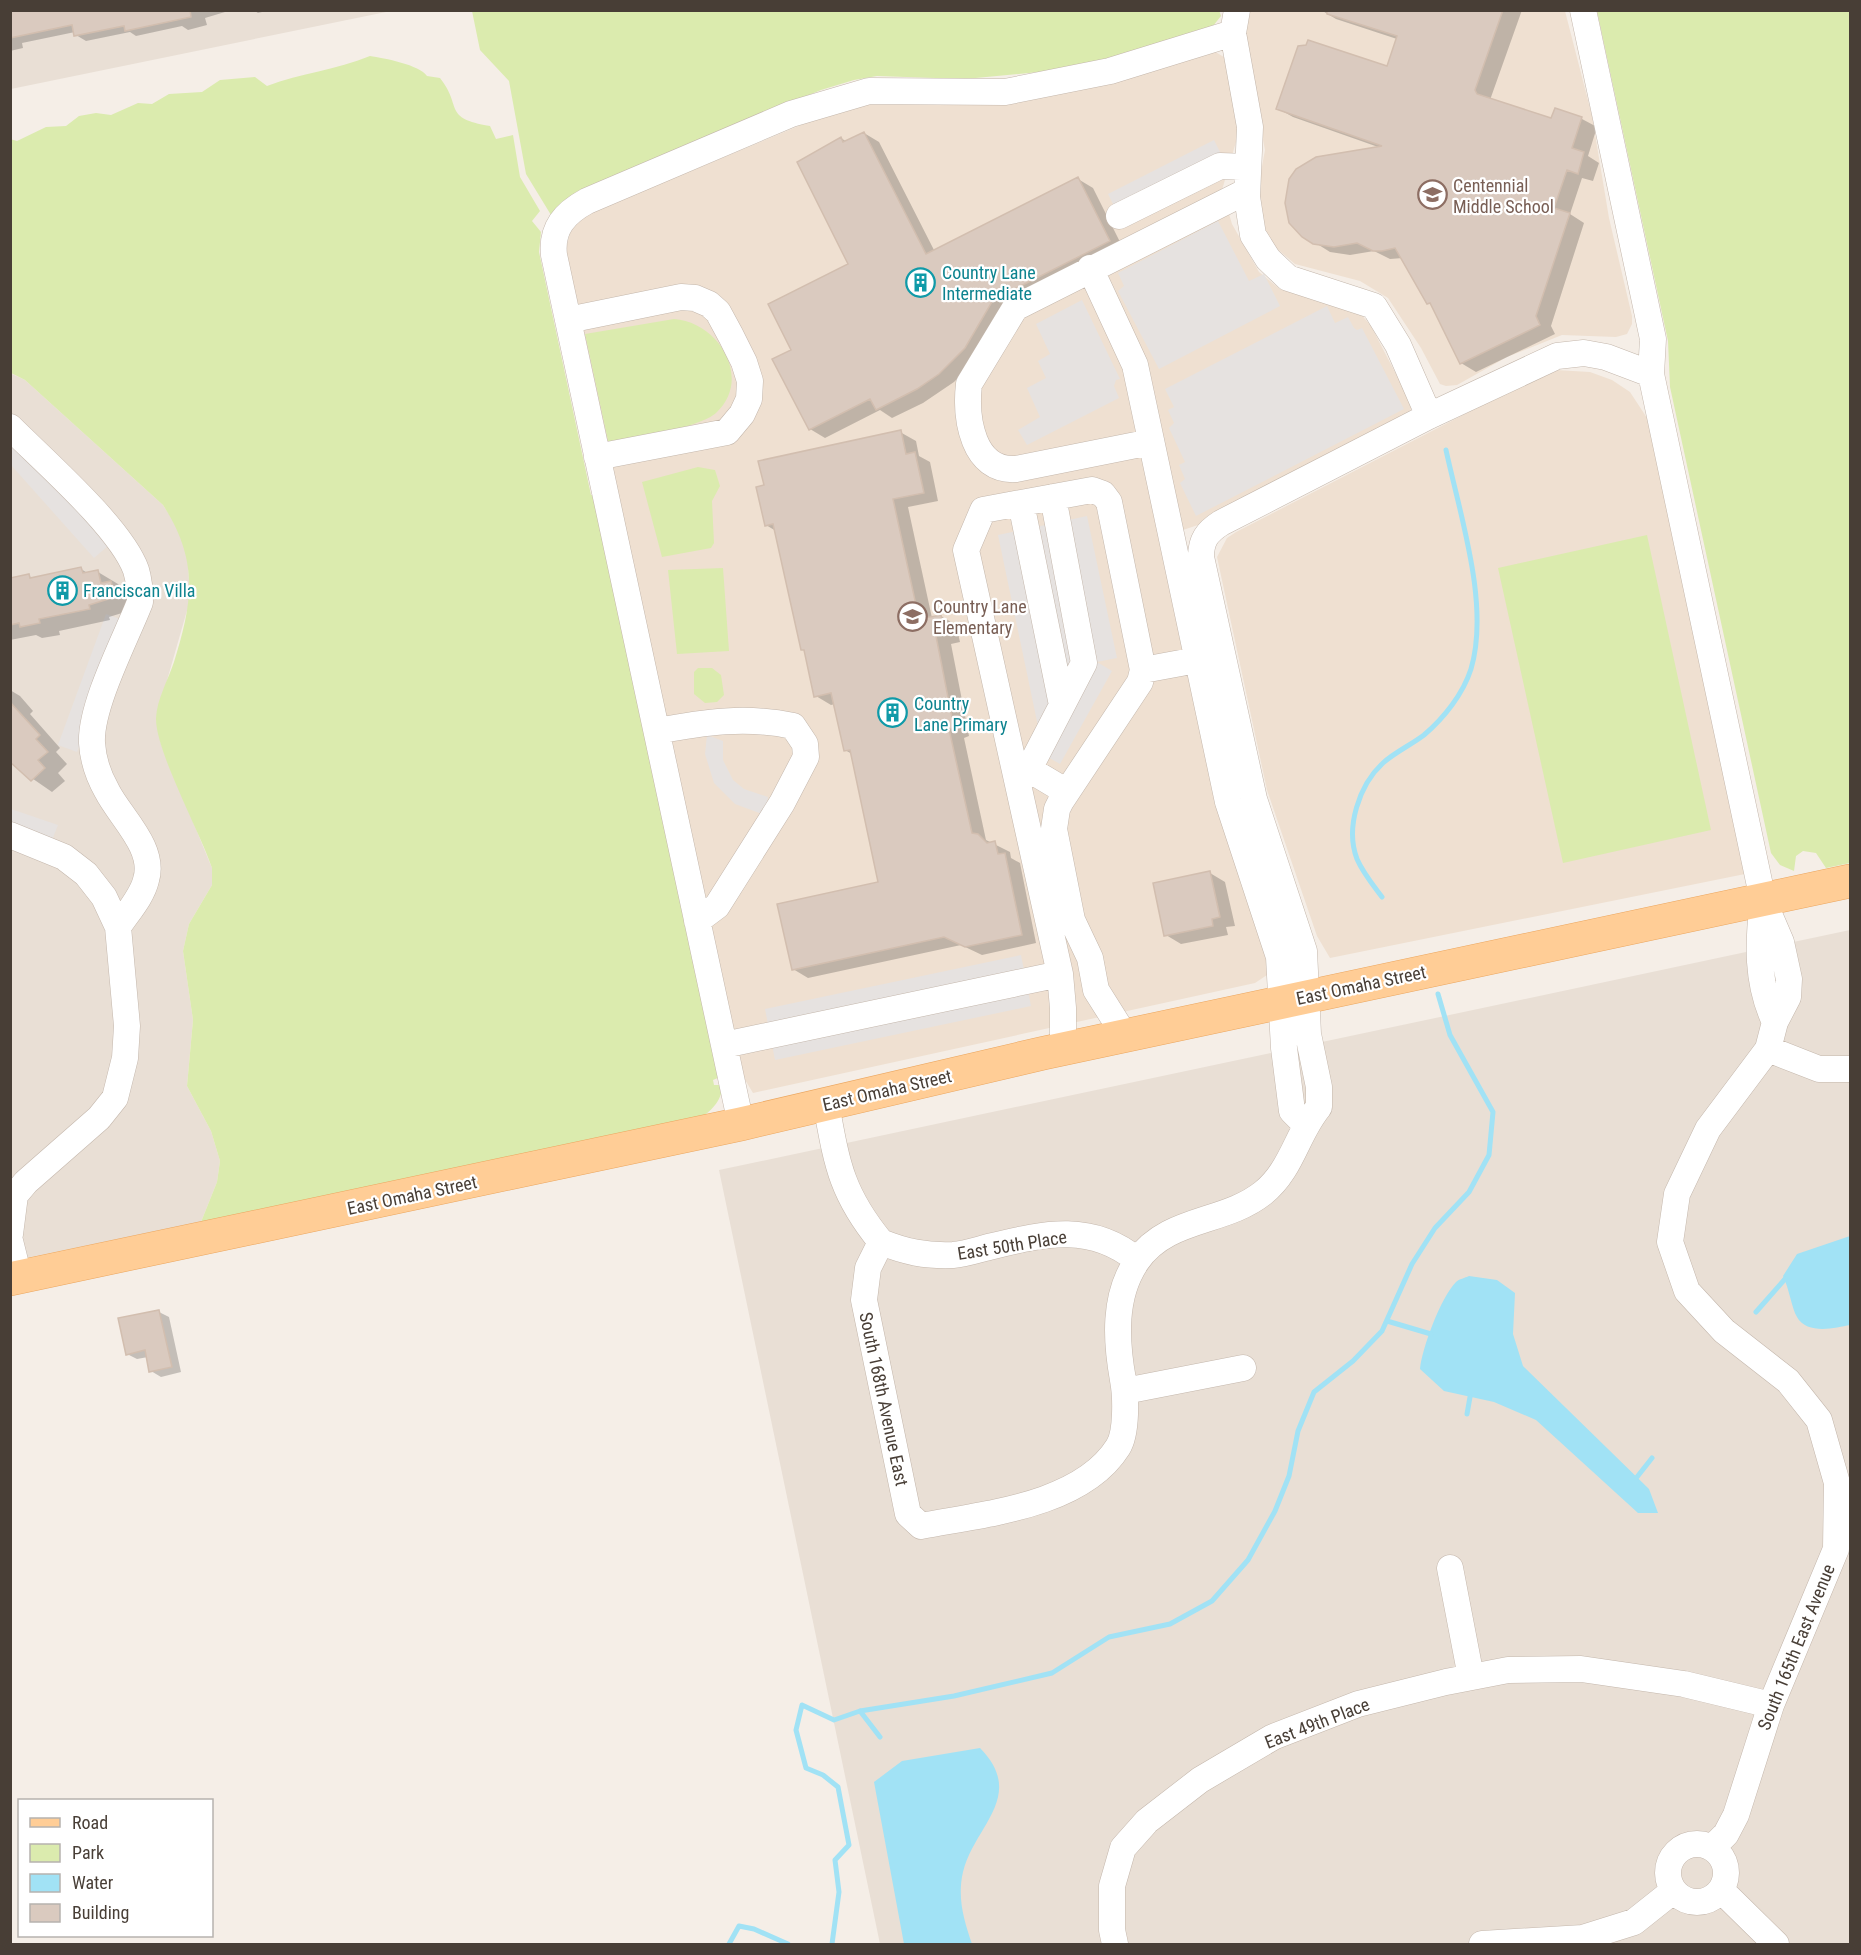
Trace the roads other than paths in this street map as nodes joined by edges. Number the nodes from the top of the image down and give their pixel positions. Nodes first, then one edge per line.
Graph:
1 (1582, 10) edge
2 (1235, 22) edge
3 (1248, 179) junction
4 (1119, 216) dead end
5 (1090, 268) junction
6 (568, 320) junction
7 (1651, 374) junction
8 (1429, 416) junction
9 (10, 427) edge
10 (1151, 442) junction
11 (597, 457) junction
12 (1053, 497) junction
13 (1020, 503) junction
14 (1197, 660) junction
15 (1143, 670) junction
16 (1062, 705) junction
17 (657, 731) junction
18 (1022, 765) junction
19 (1067, 792) junction
20 (1054, 829) junction
21 (10, 835) edge
22 (1029, 836) junction
23 (1851, 881) edge
24 (1763, 900) junction
25 (697, 921) junction
26 (118, 927) junction
27 (1060, 974) junction
28 (1293, 999) junction
29 (1125, 1036) junction
30 (724, 1045) junction
31 (1063, 1049) junction
32 (1768, 1049) junction
33 (1851, 1068) edge
34 (1316, 1078) junction
35 (1290, 1083) junction
36 (826, 1104) junction
37 (741, 1124) junction
38 (1305, 1124) junction
39 (10, 1234) edge
40 (10, 1241) edge
41 (881, 1242) junction
42 (1137, 1260) junction
43 (15, 1278) edge
44 (1243, 1368) dead end
45 (1125, 1391) junction
46 (1844, 1482) edge
47 (1450, 1568) dead end
48 (1471, 1677) junction
49 (1771, 1706) junction
50 (1712, 1848) junction
51 (1720, 1890) junction
52 (1673, 1891) junction
53 (1115, 1944) edge
54 (1482, 1944) edge
55 (1776, 1944) edge

1 - 7 street, South 165th East Avenue
2 - 3 street
2 - 6 street
3 - 4 street
3 - 5 street
3 - 8 street
5 - 10 street
5 - 10 street
6 - 11 street
6 - 11 street
7 - 8 street
7 - 24 street, South 165th East Avenue
8 - 28 street
9 - 26 street
10 - 14 street
11 - 17 street
12 - 13 street
12 - 15 street
12 - 16 street
13 - 16 street
13 - 18 street
14 - 15 street
14 - 28 street
15 - 19 street
16 - 18 street
17 - 25 street
17 - 25 street
18 - 19 street
18 - 22 street
19 - 20 street
20 - 22 street
20 - 29 street
21 - 26 street
22 - 27 street
23 - 24 main road, East Omaha Street
24 - 28 main road, East Omaha Street
24 - 32 street, South 165th East Avenue
25 - 30 street
26 - 39 street
27 - 30 street
27 - 31 street
28 - 29 main road, East Omaha Street
28 - 34 street
28 - 35 street
29 - 31 main road, East Omaha Street
30 - 37 street
31 - 36 main road, East Omaha Street
32 - 33 street
32 - 46 street, South 165th East Avenue
34 - 35 street
34 - 38 street
35 - 38 street
36 - 37 main road, East Omaha Street
36 - 41 street
37 - 43 main road, East Omaha Street
38 - 42 street
40 - 43 street
41 - 42 street, East 50th Place
41 - 45 street, South 168th Avenue East
42 - 45 street
44 - 45 street
46 - 49 street, South 165th East Avenue
47 - 48 street
48 - 49 street, East 49th Place
48 - 53 street, East 49th Place
49 - 50 street, South 165th East Avenue
50 - 51 street
50 - 52 street
51 - 52 street
51 - 55 street
52 - 54 street

